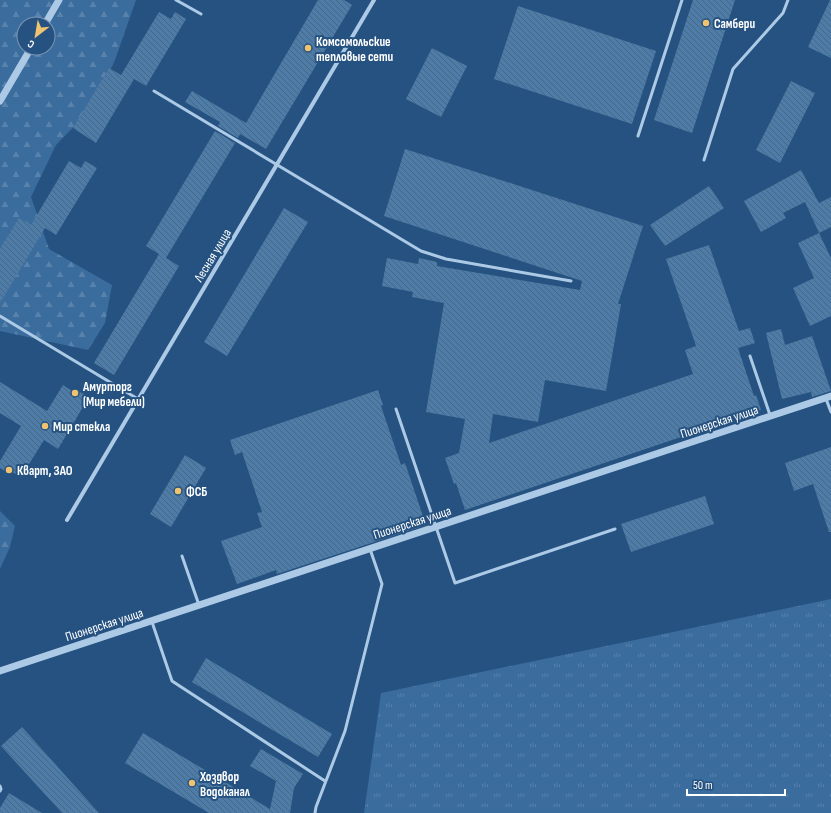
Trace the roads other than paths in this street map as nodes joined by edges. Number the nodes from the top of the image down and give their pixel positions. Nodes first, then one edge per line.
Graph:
1 (59, 0) edge
2 (176, 0) edge
3 (374, 0) edge
4 (682, 0) edge
5 (788, 0) edge
6 (201, 14) dead end
7 (50, 16) edge
8 (26, 56) edge
9 (154, 91) dead end
10 (0, 101) edge
11 (638, 136) dead end
12 (704, 160) dead end
13 (277, 165) junction
14 (571, 281) dead end
15 (0, 316) edge
16 (750, 356) dead end
17 (829, 397) edge
18 (138, 399) junction
19 (396, 409) dead end
20 (831, 412) edge
21 (771, 416) junction
22 (67, 520) dead end
23 (436, 527) junction
24 (615, 529) dead end
25 (370, 549) junction
26 (182, 556) dead end
27 (199, 605) junction
28 (152, 621) junction
29 (0, 671) edge
30 (325, 782) junction
31 (0, 786) edge
32 (0, 791) edge
33 (315, 813) edge

1 - 7 street
2 - 6 lane
3 - 13 street, Лесная улица
4 - 11 lane
5 - 12 lane
8 - 10 street
9 - 13 lane
13 - 14 lane
13 - 18 street, Лесная улица
15 - 18 lane
16 - 21 lane
17 - 20 lane
17 - 21 street, Пионерская улица
18 - 22 street, Лесная улица
19 - 23 lane
21 - 23 street, Пионерская улица
23 - 24 lane
23 - 25 street, Пионерская улица
25 - 27 street, Пионерская улица
25 - 30 lane
26 - 27 lane
27 - 28 street, Пионерская улица
28 - 29 street, Пионерская улица
28 - 30 lane
30 - 33 lane
31 - 32 lane

